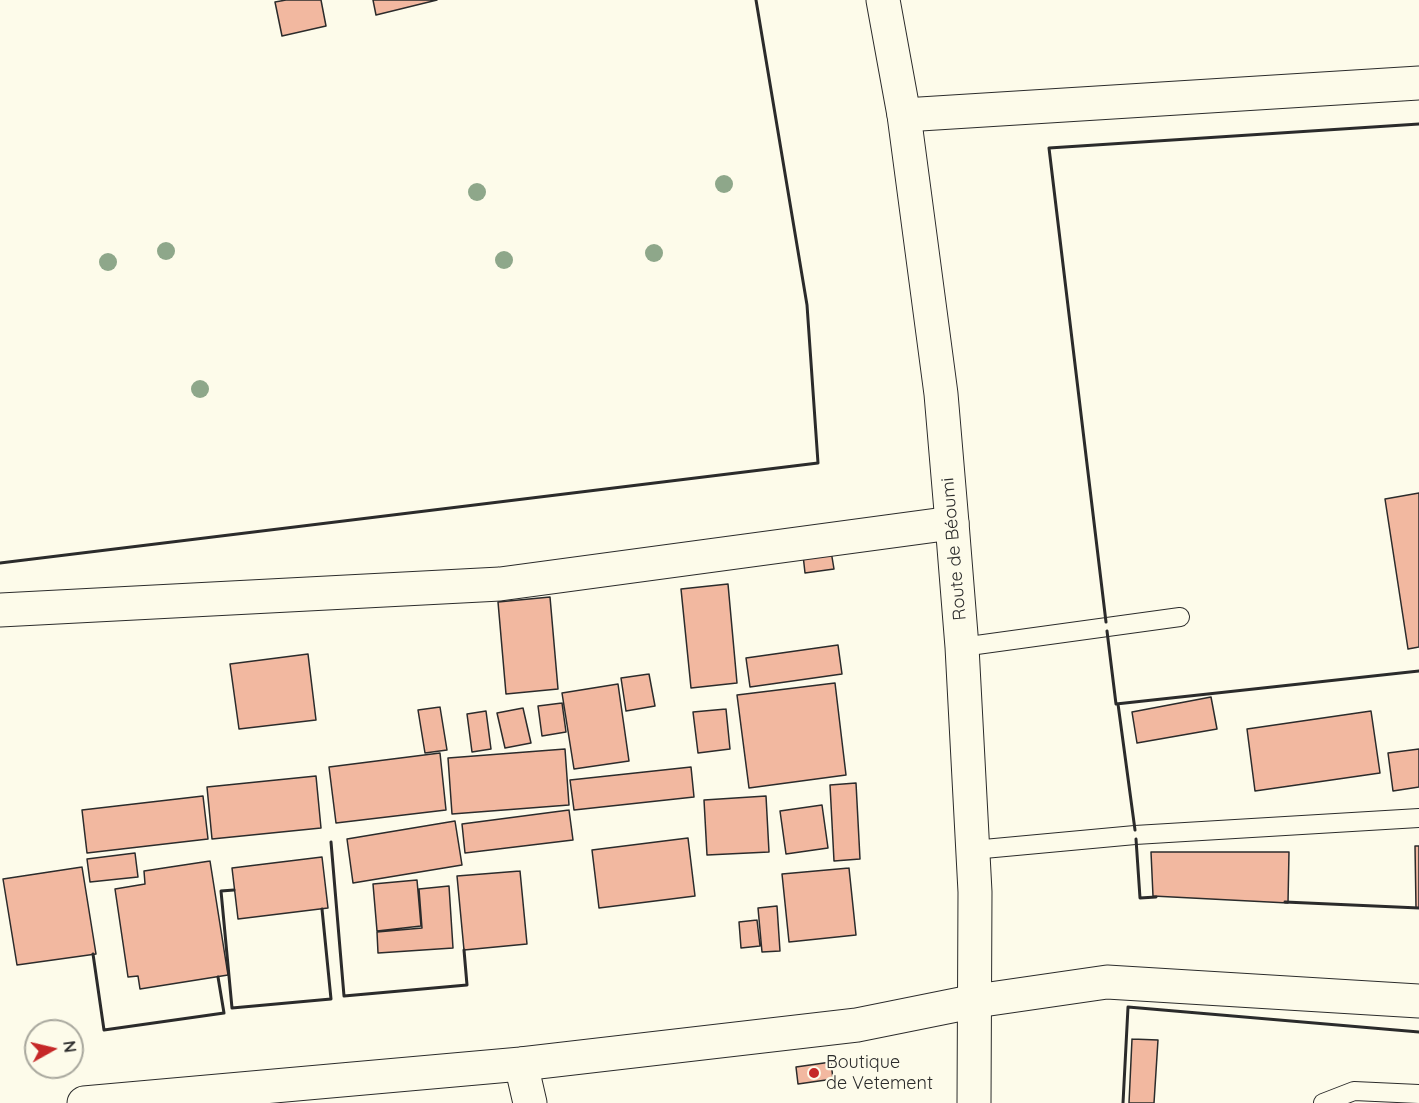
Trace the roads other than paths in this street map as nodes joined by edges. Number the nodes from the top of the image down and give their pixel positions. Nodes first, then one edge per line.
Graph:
1 (883, 0) edge
2 (1419, 83) edge
3 (904, 115) junction
4 (952, 524) junction
5 (0, 610) edge
6 (1180, 617) dead end
7 (962, 647) junction
8 (1419, 818) edge
9 (973, 850) junction
10 (976, 1001) junction
11 (1419, 1001) edge
12 (521, 1064) junction
13 (1419, 1094) edge
14 (98, 1102) edge
15 (530, 1103) edge
16 (974, 1103) edge
17 (1323, 1103) edge

1 - 3 street, Route de Béoumi
2 - 3 street
3 - 4 street, Route de Béoumi
4 - 5 street
4 - 7 street, Route de Béoumi
6 - 7 lane
7 - 9 street, Route de Béoumi
8 - 9 lane
9 - 10 street, Route de Béoumi
10 - 11 street
10 - 12 street
10 - 16 street, Route de Béoumi
12 - 14 street
12 - 15 street
13 - 17 lane

